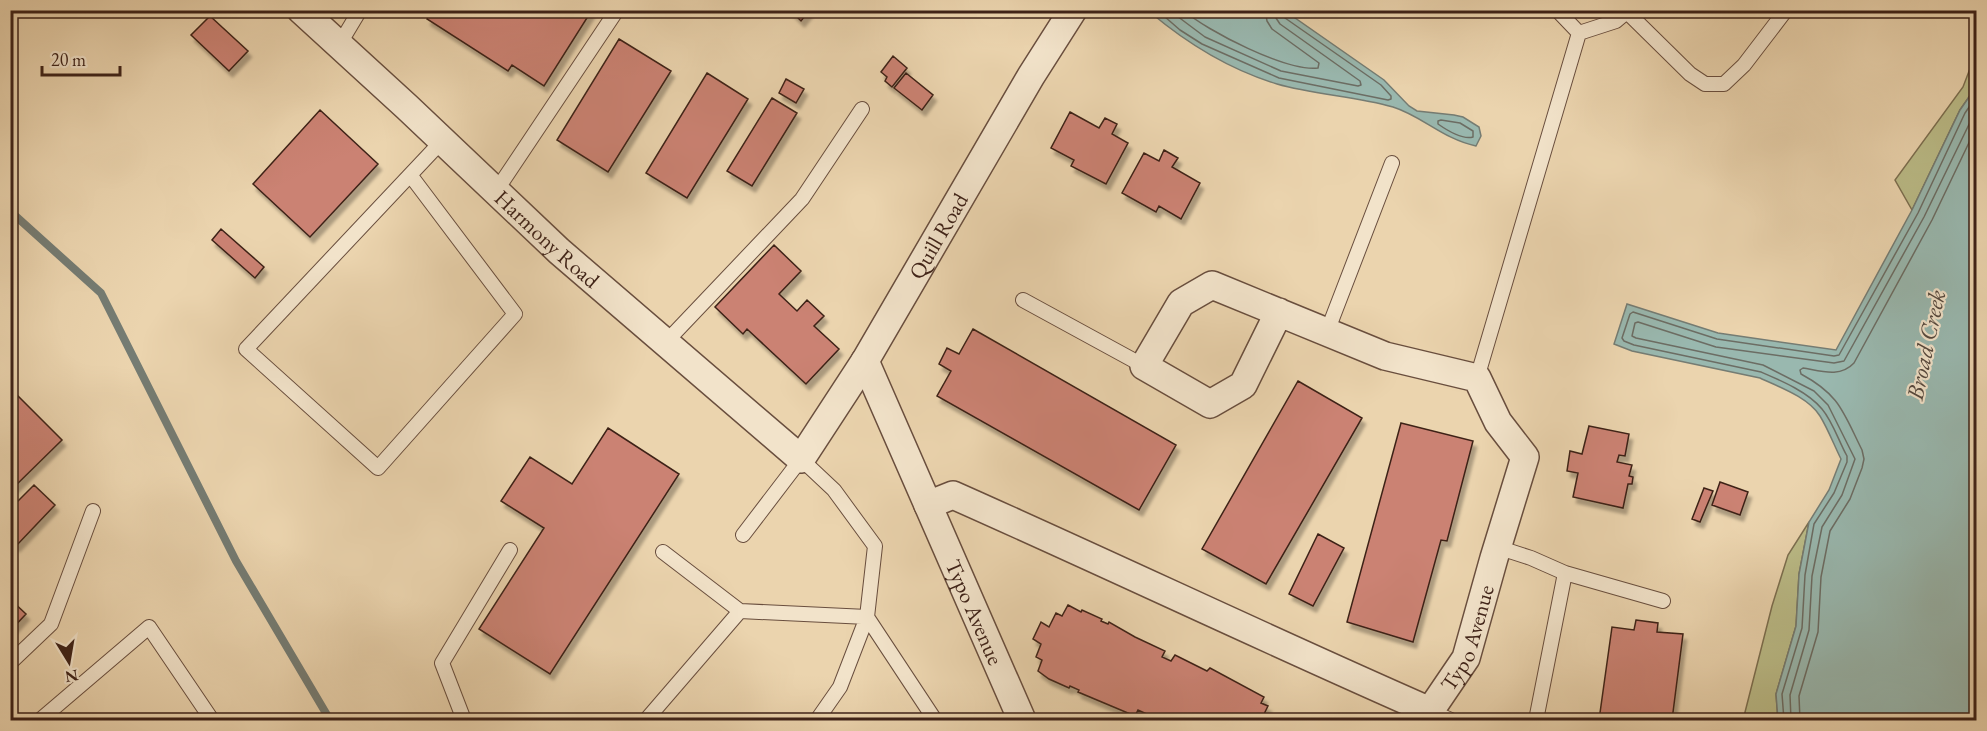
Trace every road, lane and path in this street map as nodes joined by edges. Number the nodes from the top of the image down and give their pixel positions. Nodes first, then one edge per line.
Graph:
1 (301, 10) edge
2 (360, 10) edge
3 (617, 10) edge
4 (1073, 10) edge
5 (1557, 10) edge
6 (1786, 10) edge
7 (1628, 11) edge
8 (1579, 33) junction
9 (339, 45) junction
10 (862, 109) dead end
11 (442, 141) junction
12 (1392, 163) dead end
13 (411, 176) junction
14 (495, 191) junction
15 (1023, 300) dead end
16 (1279, 312) junction
17 (1327, 332) junction
18 (665, 343) junction
19 (865, 361) junction
20 (1144, 366) junction
21 (1477, 378) junction
22 (801, 459) junction
23 (928, 505) junction
24 (93, 511) dead end
25 (743, 535) dead end
26 (1497, 546) junction
27 (510, 550) dead end
28 (663, 552) dead end
29 (1565, 573) junction
30 (1663, 601) dead end
31 (740, 611) junction
32 (867, 617) junction
33 (10, 663) edge
34 (1441, 716) edge
35 (652, 718) edge
36 (40, 720) edge
37 (212, 720) edge
38 (464, 720) edge
39 (817, 720) edge
40 (935, 720) edge
41 (1022, 720) edge
42 (1536, 720) edge

1 - 9 street, Harmony Road
2 - 9 lane
3 - 14 lane
4 - 19 street, Quill Road
5 - 8 lane
6 - 7 lane
7 - 8 lane
8 - 21 lane
9 - 11 street, Harmony Road
10 - 18 lane
11 - 13 lane
11 - 14 street, Harmony Road
12 - 17 lane
13 - 13 lane
14 - 18 street, Harmony Road
15 - 20 lane
16 - 17 street
16 - 20 street
16 - 20 street
17 - 21 street
18 - 22 street, Harmony Road
19 - 22 street, Quill Road
19 - 23 street, Typo Avenue
21 - 26 street, Typo Avenue
22 - 25 lane
22 - 32 lane
23 - 34 street, Typo Avenue
23 - 41 street, Typo Avenue
24 - 33 lane
26 - 29 lane
26 - 34 street, Typo Avenue
27 - 38 lane
28 - 31 lane
29 - 30 lane
29 - 42 lane
31 - 32 lane
31 - 35 lane
32 - 39 lane
32 - 40 lane
36 - 37 lane

